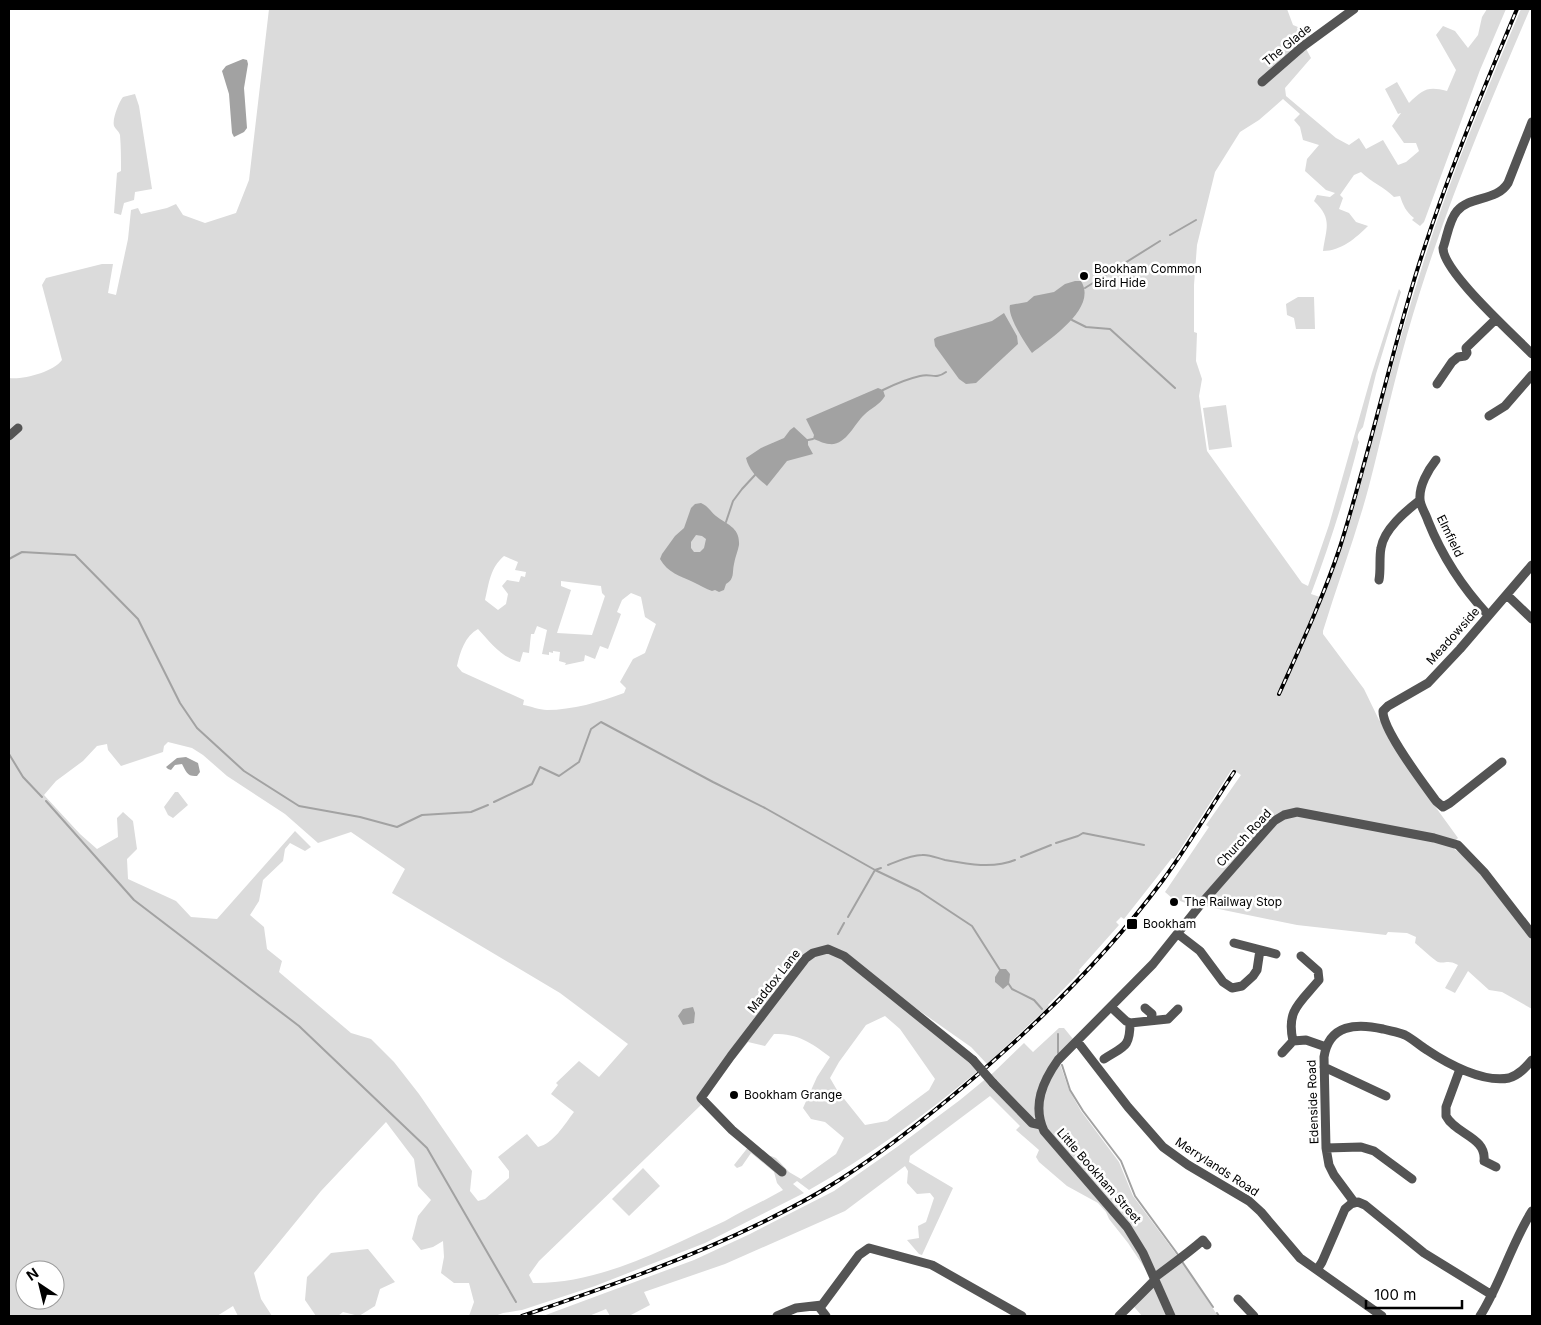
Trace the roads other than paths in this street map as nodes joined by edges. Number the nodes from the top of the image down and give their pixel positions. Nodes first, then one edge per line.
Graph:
1 (1354, 9) edge
2 (1262, 82) dead end
3 (1532, 122) edge
4 (1496, 319) junction
5 (1532, 354) edge
6 (1532, 375) edge
7 (1437, 384) dead end
8 (1490, 416) dead end
9 (18, 428) dead end
10 (9, 436) edge
11 (1436, 460) dead end
12 (1420, 500) junction
13 (1532, 566) edge
14 (1379, 580) dead end
15 (1507, 595) junction
16 (1488, 615) junction
17 (1532, 619) edge
18 (1502, 762) dead end
19 (1530, 928) edge
20 (1178, 934) junction
21 (1234, 943) dead end
22 (1260, 950) junction
23 (1276, 954) dead end
24 (1301, 956) dead end
25 (1110, 1007) junction
26 (1146, 1008) dead end
27 (1178, 1009) dead end
28 (1151, 1020) junction
29 (1130, 1023) junction
30 (1077, 1041) junction
31 (1294, 1041) junction
32 (1326, 1047) junction
33 (1282, 1053) dead end
34 (1104, 1059) dead end
35 (1532, 1060) edge
36 (1324, 1067) junction
37 (1460, 1069) junction
38 (1048, 1077) joint
39 (1386, 1096) dead end
40 (1041, 1125) junction
41 (1326, 1148) junction
42 (1496, 1167) dead end
43 (782, 1172) dead end
44 (1412, 1179) dead end
45 (1354, 1202) junction
46 (1532, 1211) edge
47 (1207, 1245) dead end
48 (1317, 1270) junction
49 (1154, 1279) junction
50 (1492, 1295) junction
51 (1238, 1299) dead end
52 (819, 1307) junction
53 (777, 1316) edge
54 (826, 1316) edge
55 (1022, 1316) edge
56 (1119, 1316) edge
57 (1171, 1316) edge
58 (1254, 1316) edge
59 (1382, 1316) edge
60 (1480, 1316) edge

1 - 2 street, The Glade
3 - 4 street
4 - 5 street
4 - 7 street
6 - 8 street
9 - 10 street
11 - 12 street
12 - 14 street
12 - 16 street, Elmfield
13 - 15 street, Meadowside
15 - 16 street, Meadowside
15 - 17 street
16 - 18 street, Meadowside
19 - 20 street, Church Road
20 - 22 street
20 - 25 street, Church Road
21 - 22 street
22 - 23 street
24 - 31 street
25 - 29 street
25 - 30 street, Church Road
26 - 28 street
27 - 28 street
28 - 29 street
29 - 34 street
30 - 38 street, Church Road
30 - 48 street, Merrylands Road
31 - 32 street
31 - 33 street
32 - 36 street, Edenside Road
32 - 37 street, Edenside Road
35 - 37 street, Edenside Road
36 - 39 street
36 - 41 street, Edenside Road
37 - 42 street
38 - 40 street, Little Bookham Street
40 - 43 street, Maddox Lane, bridge
40 - 49 street, Little Bookham Street
41 - 44 street
41 - 45 street, Edenside Road
45 - 48 street
45 - 50 street
46 - 50 street
47 - 49 street
48 - 59 street, Merrylands Road
49 - 56 street
49 - 57 street, Little Bookham Street
50 - 60 street
51 - 58 street
52 - 53 street
52 - 54 street
52 - 55 street

